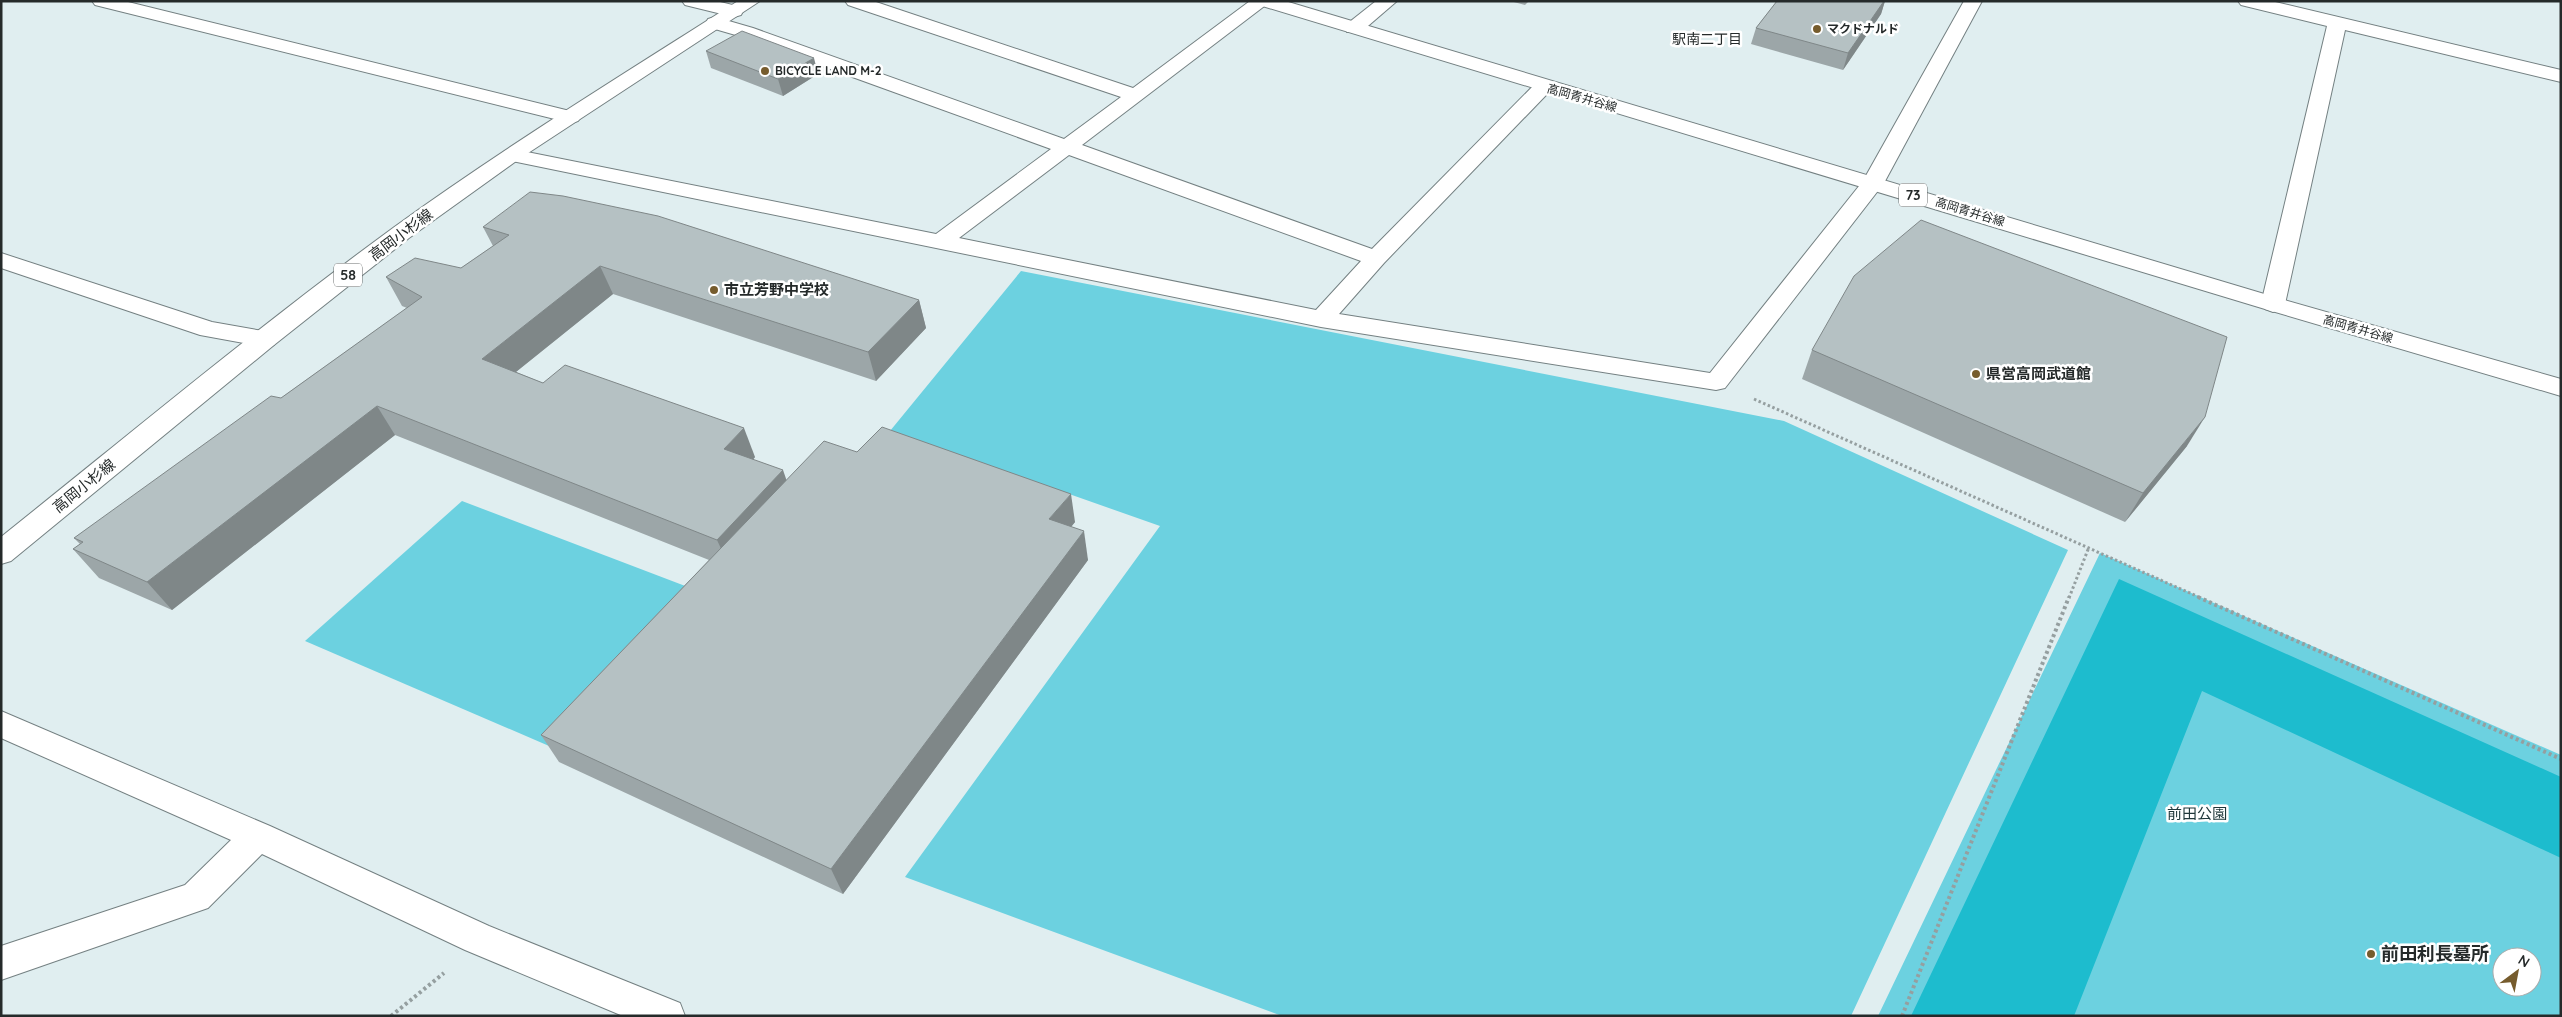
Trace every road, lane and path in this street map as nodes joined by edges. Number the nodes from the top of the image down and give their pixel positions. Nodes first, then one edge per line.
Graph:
1 (101, 1) edge
2 (691, 1) edge
3 (751, 1) edge
4 (854, 1) edge
5 (1264, 1) edge
6 (1388, 1) edge
7 (1973, 1) edge
8 (2247, 1) edge
9 (734, 11) junction
10 (2337, 22) junction
11 (715, 23) junction
12 (1354, 28) junction
13 (2561, 76) edge
14 (1543, 87) junction
15 (1136, 95) junction
16 (571, 117) junction
17 (1065, 148) junction
18 (512, 154) junction
19 (1873, 183) junction
20 (941, 241) junction
21 (1376, 258) junction
22 (1, 260) edge
23 (2274, 304) junction
24 (1321, 319) junction
25 (264, 339) junction
26 (1716, 382) junction
27 (2561, 388) edge
28 (2089, 547) junction
29 (1, 553) edge
30 (1, 724) edge
31 (2561, 759) edge
32 (258, 836) junction
33 (477, 938) junction
34 (1, 963) edge
35 (391, 1016) edge
36 (667, 1016) edge
37 (1902, 1016) edge

1 - 16 street
2 - 9 street
3 - 9 street, 高岡小杉線 / 58
4 - 15 street
5 - 12 street, 高岡青井谷線 / 73
5 - 15 street
6 - 12 street
7 - 19 street
8 - 10 street
9 - 11 street, 高岡小杉線 / 58
10 - 13 street
10 - 23 street
11 - 16 street, 高岡小杉線 / 58
11 - 17 street
12 - 14 street, 高岡青井谷線 / 73
14 - 19 street, 高岡青井谷線 / 73
14 - 21 street
15 - 17 street
16 - 18 street, 高岡小杉線 / 58
17 - 20 street
17 - 21 street
18 - 20 street
18 - 25 street, 高岡小杉線 / 58
19 - 23 street, 高岡青井谷線 / 73
19 - 26 street
20 - 24 street
21 - 24 street
22 - 25 street
23 - 27 street, 高岡青井谷線 / 73
24 - 26 street
25 - 29 street, 高岡小杉線 / 58
26 - 28 path
28 - 31 path
28 - 37 path
30 - 32 street
32 - 33 street
32 - 34 street
33 - 35 path
33 - 36 street

